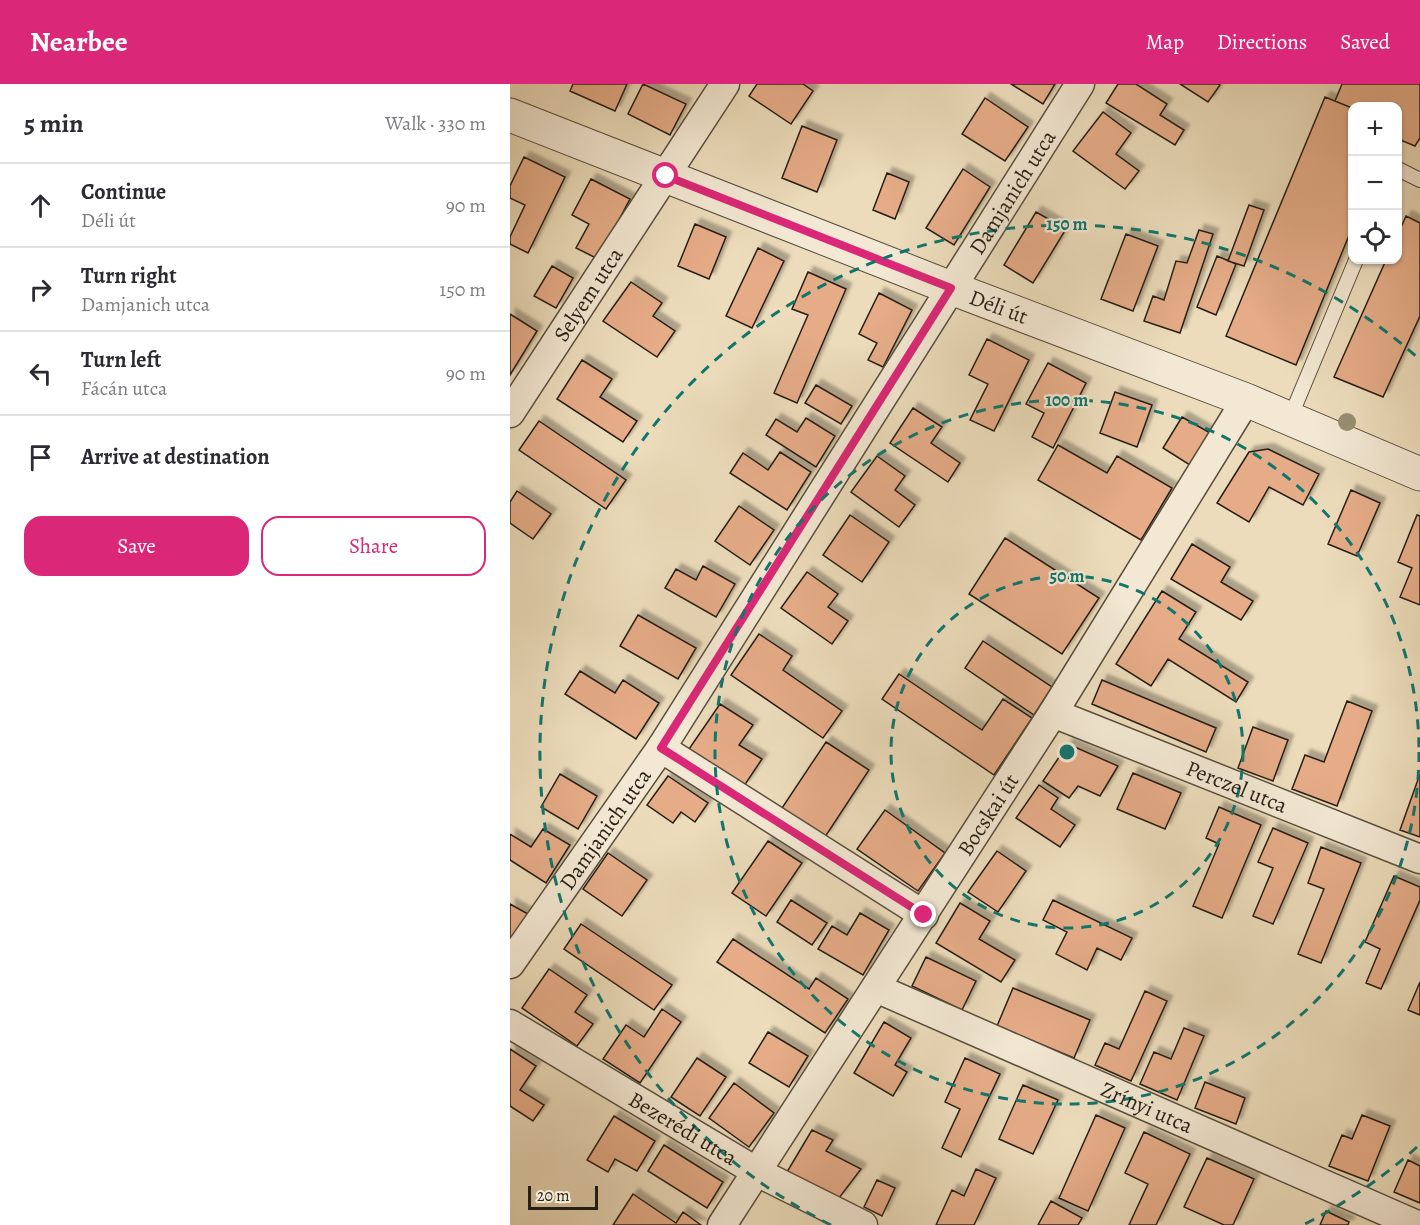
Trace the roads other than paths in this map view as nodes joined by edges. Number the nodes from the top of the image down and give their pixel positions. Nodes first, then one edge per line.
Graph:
1 (725, 84) edge
2 (1080, 84) edge
3 (510, 115) edge
4 (1402, 171) edge
5 (666, 176) junction
6 (1420, 180) edge
7 (1354, 264) edge
8 (951, 288) junction
9 (1246, 400) junction
10 (510, 413) edge
11 (1290, 418) junction
12 (1420, 474) edge
13 (1053, 713) junction
14 (661, 748) junction
15 (1420, 859) edge
16 (924, 915) junction
17 (510, 964) edge
18 (876, 988) junction
19 (510, 1024) edge
20 (757, 1173) junction
21 (722, 1225) edge
22 (863, 1225) edge
23 (1417, 1225) edge

1 - 5 street, Selyem utca
2 - 8 street, Damjanich utca
3 - 5 street, Déli út
4 - 6 lane
5 - 8 street, Déli út
5 - 10 street, Selyem utca
7 - 11 lane
8 - 9 street, Déli út
8 - 14 street, Damjanich utca
9 - 11 street, Déli út
9 - 13 street, Bocskai út
11 - 12 street, Déli út
13 - 15 street, Perczel utca
13 - 16 street, Bocskai út
14 - 16 street
14 - 17 street, Damjanich utca
16 - 18 street, Bocskai út
18 - 20 street, Bocskai út
18 - 23 street, Zrínyi utca
19 - 20 street, Bezerédi utca
20 - 21 street, Bocskai út
20 - 22 street, Bezerédi utca

